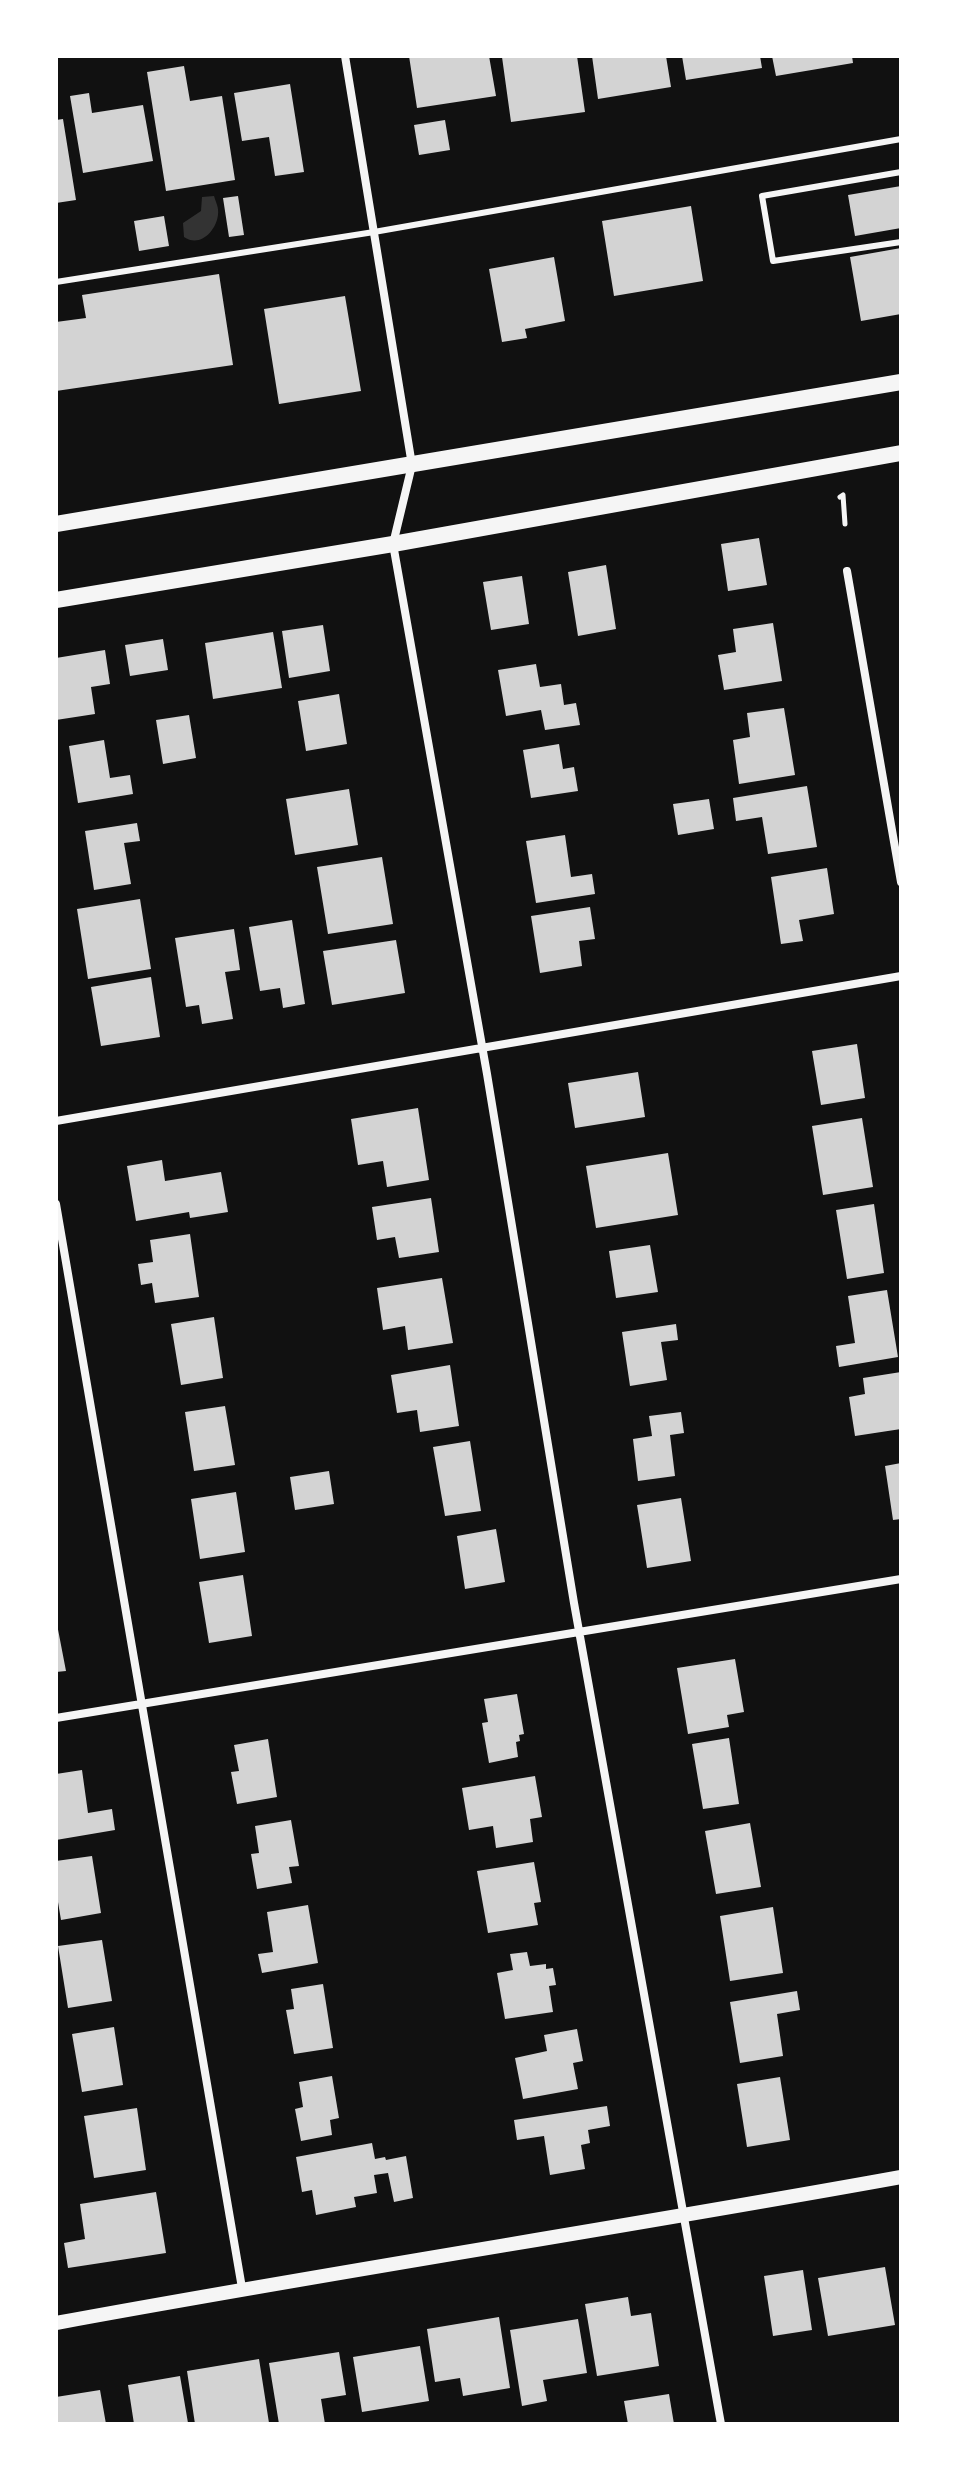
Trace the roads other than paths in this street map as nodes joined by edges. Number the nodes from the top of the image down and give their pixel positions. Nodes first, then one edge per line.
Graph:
1 (345, 56) edge
2 (901, 139) edge
3 (901, 172) edge
4 (374, 232) junction
5 (901, 242) edge
6 (56, 282) edge
7 (901, 382) edge
8 (901, 453) edge
9 (412, 465) junction
10 (56, 524) edge
11 (393, 544) junction
12 (847, 571) dead end
13 (56, 600) edge
14 (901, 882) edge
15 (901, 976) edge
16 (482, 1048) junction
17 (56, 1121) edge
18 (56, 1204) edge
19 (901, 1579) edge
20 (579, 1631) junction
21 (141, 1702) junction
22 (56, 1718) edge
23 (901, 2177) edge
24 (683, 2216) junction
25 (242, 2288) junction
26 (56, 2323) edge
27 (721, 2424) edge

1 - 4 street
2 - 4 lane
3 - 5 lane
4 - 6 lane
4 - 9 street
7 - 9 main road
8 - 11 main road
9 - 10 main road
9 - 11 street
11 - 13 main road
11 - 16 street
12 - 14 street
15 - 16 street
16 - 17 street
16 - 20 street
18 - 21 street
19 - 20 street
20 - 21 street
20 - 24 street
21 - 22 street
21 - 25 street
23 - 24 street
24 - 25 street
24 - 27 street
25 - 26 street

